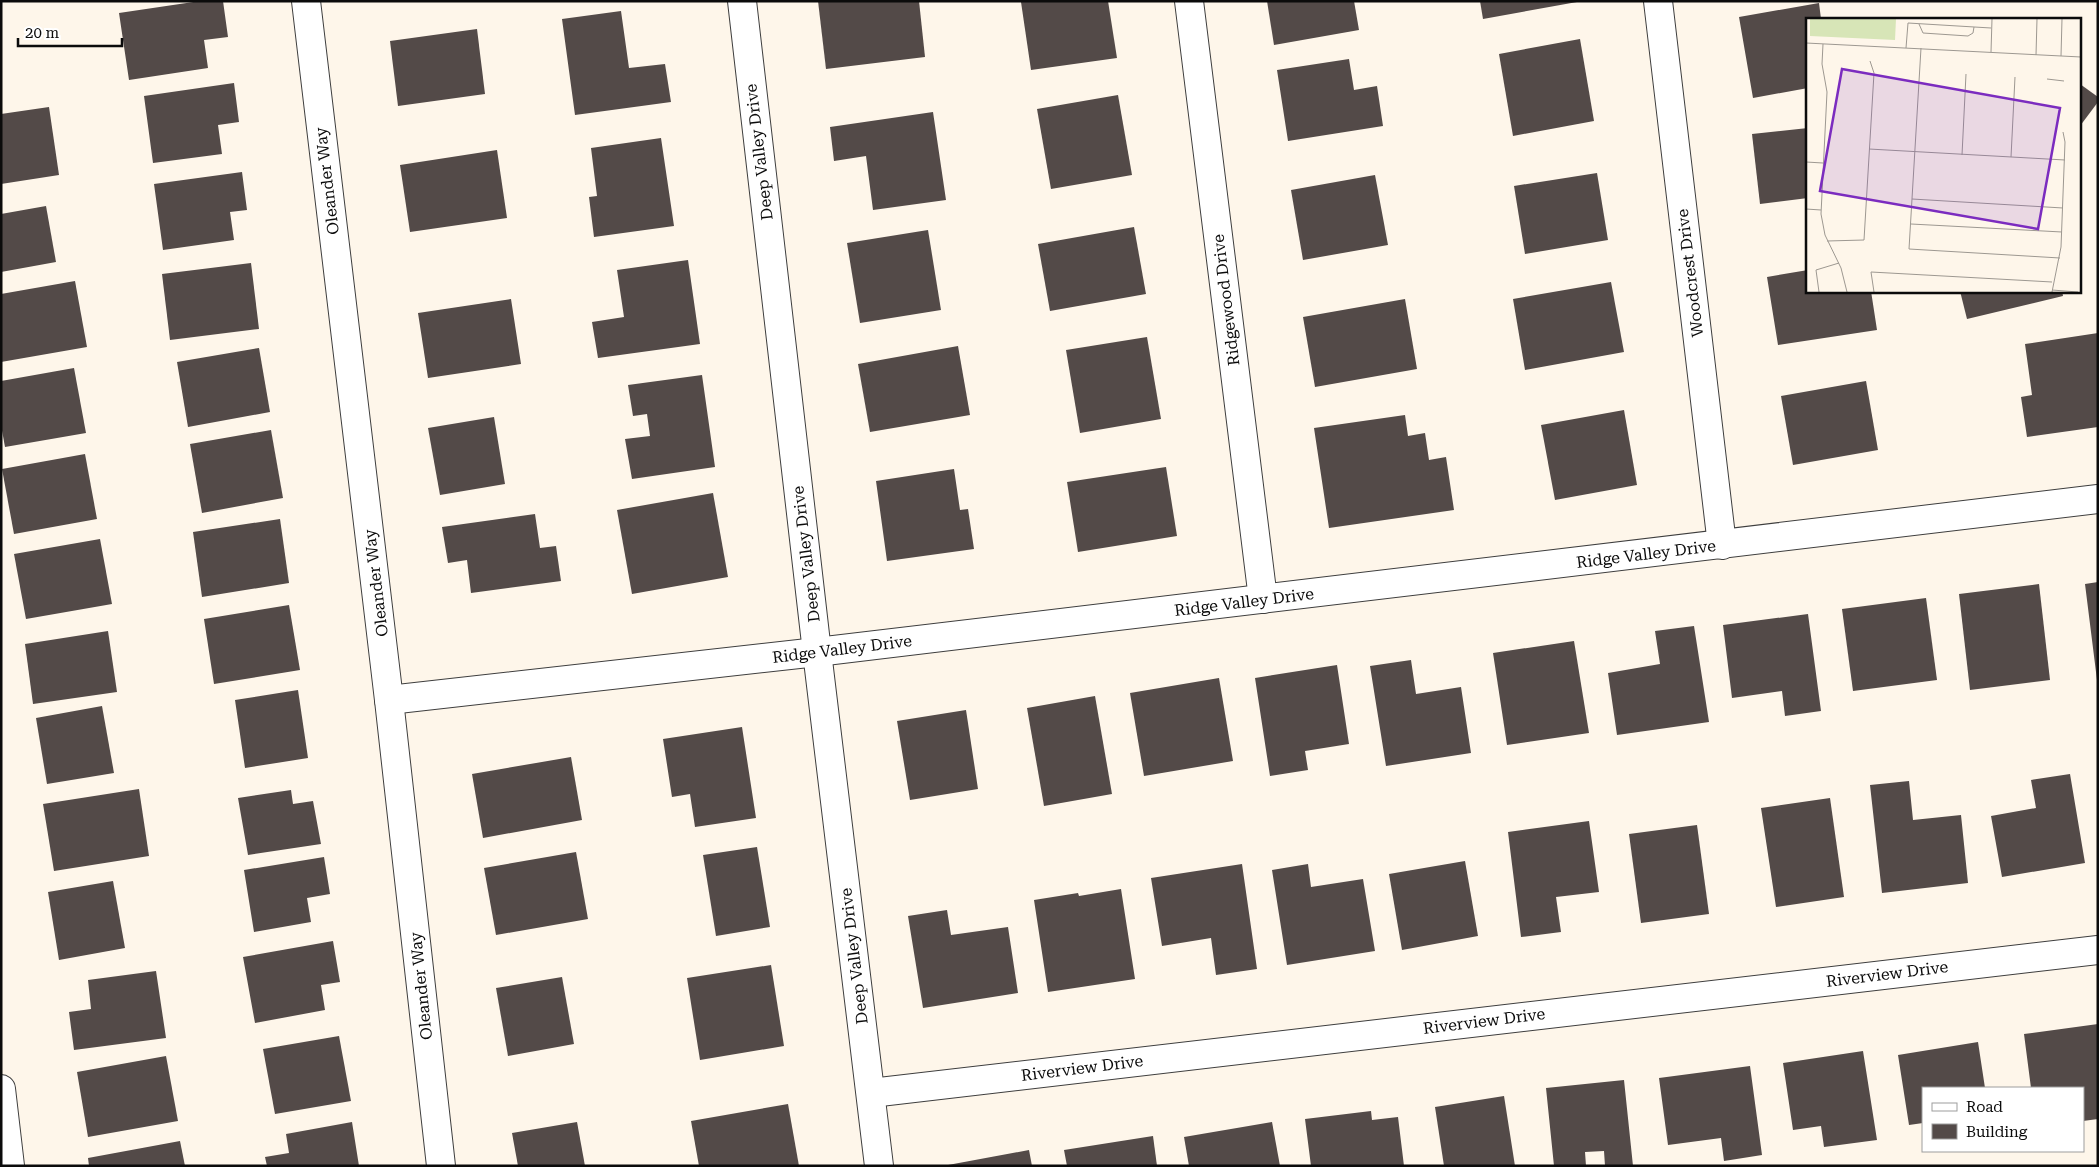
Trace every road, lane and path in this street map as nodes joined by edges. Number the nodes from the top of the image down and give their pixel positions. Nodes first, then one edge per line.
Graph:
1 (306, 1) edge
2 (742, 1) edge
3 (1190, 1) edge
4 (1658, 1) edge
5 (2098, 499) edge
6 (1722, 545) junction
7 (1262, 599) junction
8 (817, 652) junction
9 (390, 700) junction
10 (2098, 950) edge
11 (1, 1090) edge
12 (871, 1093) junction
13 (10, 1166) edge
14 (441, 1166) edge
15 (879, 1166) edge

1 - 9 street, Oleander Way
2 - 8 street, Deep Valley Drive
3 - 7 street, Ridgewood Drive
4 - 6 street, Woodcrest Drive
5 - 6 street, Ridge Valley Drive
6 - 7 street, Ridge Valley Drive
7 - 8 street, Ridge Valley Drive
8 - 9 street, Ridge Valley Drive
8 - 12 street, Deep Valley Drive
9 - 14 street, Oleander Way
10 - 12 street, Riverview Drive
11 - 13 street
12 - 15 street, Deep Valley Drive

